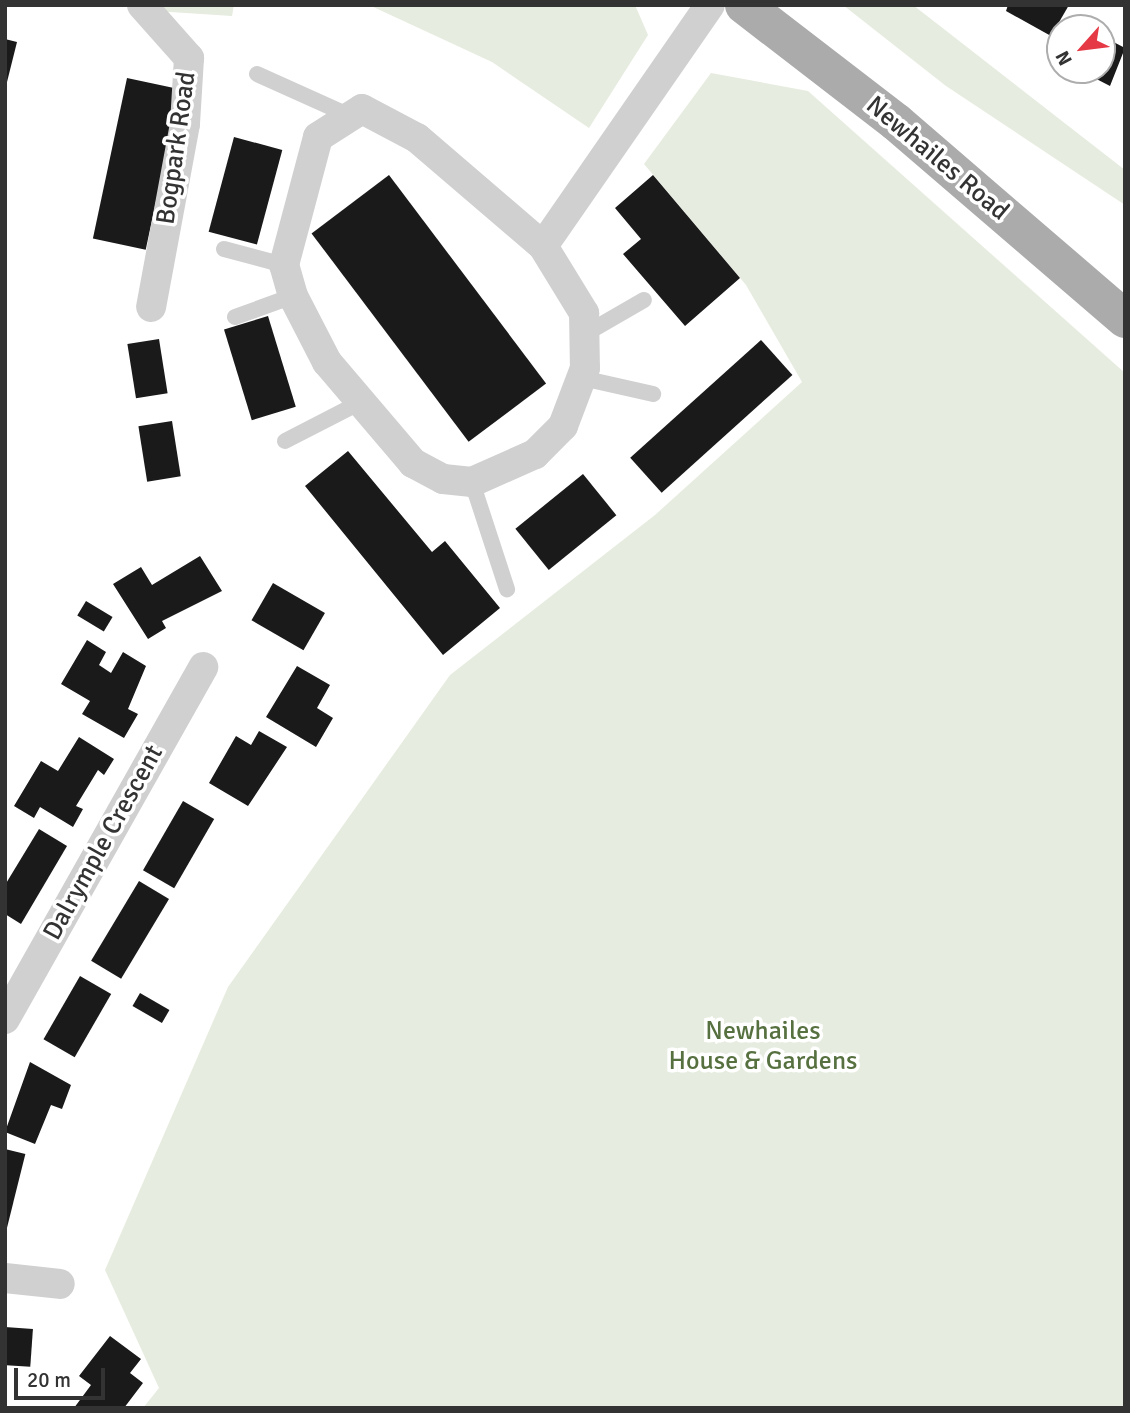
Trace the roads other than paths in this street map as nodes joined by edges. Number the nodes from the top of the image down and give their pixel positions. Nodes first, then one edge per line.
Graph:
1 (142, 5) edge
2 (710, 5) edge
3 (744, 5) edge
4 (257, 75) dead end
5 (346, 114) junction
6 (543, 246) junction
7 (224, 249) dead end
8 (284, 265) junction
9 (293, 296) junction
10 (644, 300) dead end
11 (151, 307) dead end
12 (235, 317) dead end
13 (1125, 319) edge
14 (585, 334) junction
15 (582, 378) junction
16 (653, 394) dead end
17 (361, 402) junction
18 (285, 441) dead end
19 (472, 482) junction
20 (507, 589) dead end
21 (204, 667) dead end
22 (5, 1019) edge
23 (5, 1278) edge
24 (60, 1284) dead end

1 - 11 street, Bogpark Road
2 - 6 street
3 - 13 main road, Newhailes Road
4 - 5 lane
5 - 6 street
5 - 8 street
6 - 14 street
7 - 8 lane
8 - 9 street
9 - 12 lane
9 - 17 street
10 - 14 lane
14 - 15 street
15 - 16 lane
15 - 19 street
17 - 18 lane
17 - 19 street
19 - 20 lane
21 - 22 street, Dalrymple Crescent
23 - 24 street

